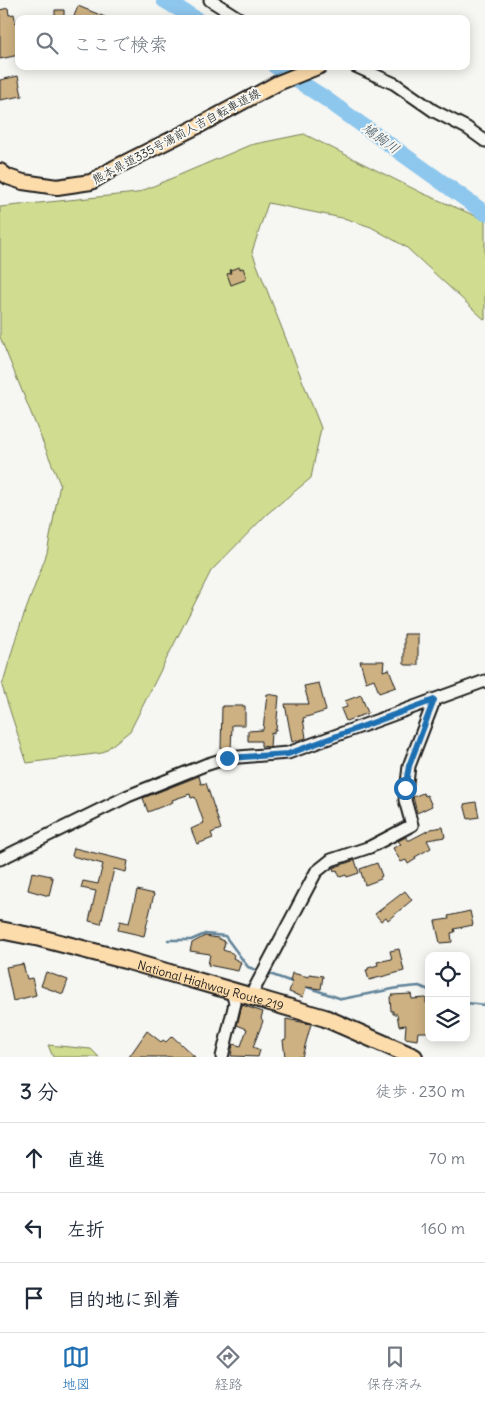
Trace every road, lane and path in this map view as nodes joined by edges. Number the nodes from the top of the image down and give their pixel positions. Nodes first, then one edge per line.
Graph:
1 (210, 0) edge
2 (234, 15) edge
3 (310, 70) edge
4 (364, 70) edge
5 (485, 141) edge
6 (0, 171) edge
7 (485, 680) edge
8 (434, 700) junction
9 (0, 859) edge
10 (0, 930) edge
11 (232, 992) junction
12 (250, 997) junction
13 (222, 1057) edge
14 (414, 1057) edge

1 - 2 street
3 - 6 main road, 熊本県道335号湯前人吉自転車道線
4 - 5 street
7 - 8 street
8 - 9 street
8 - 12 street
10 - 11 highway, National Highway Route 219
11 - 12 highway, National Highway Route 219
11 - 13 street
12 - 14 highway, National Highway Route 219

